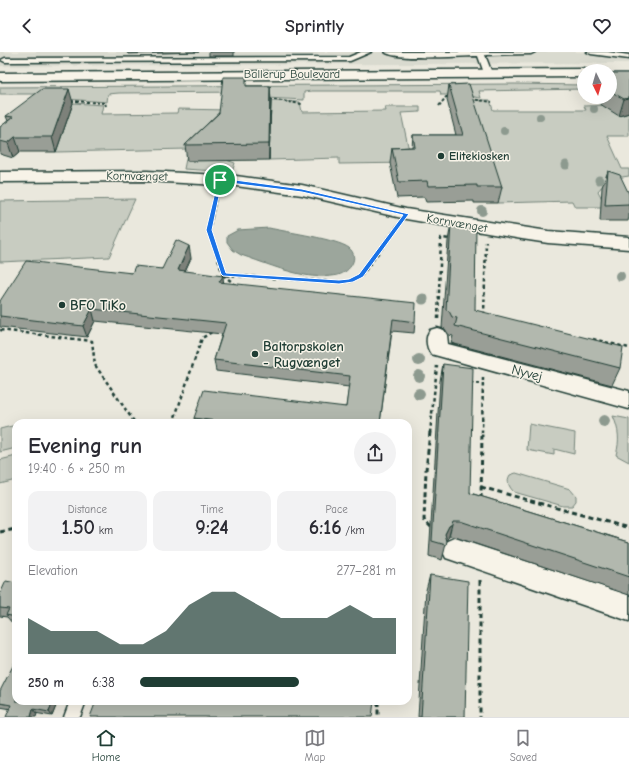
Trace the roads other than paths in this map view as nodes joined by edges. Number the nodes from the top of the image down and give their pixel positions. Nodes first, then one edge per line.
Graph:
1 (367, 52) edge
2 (389, 52) edge
3 (531, 52) edge
4 (591, 52) edge
5 (480, 53) edge
6 (629, 57) edge
7 (5, 60) dead end
8 (488, 73) junction
9 (577, 73) edge
10 (0, 77) edge
11 (0, 177) edge
12 (629, 243) edge
13 (437, 342) road end
14 (629, 400) edge
15 (455, 550) road end
16 (629, 608) edge
17 (76, 705) edge
18 (72, 717) edge

1 - 7 lane
2 - 5 lane
3 - 5 lane
4 - 6 lane
5 - 8 lane
8 - 9 street, Ballerup Boulevard
8 - 10 street, Ballerup Boulevard
11 - 12 street, Kornvænget
13 - 14 street, Nyvej
15 - 16 street
17 - 18 lane

